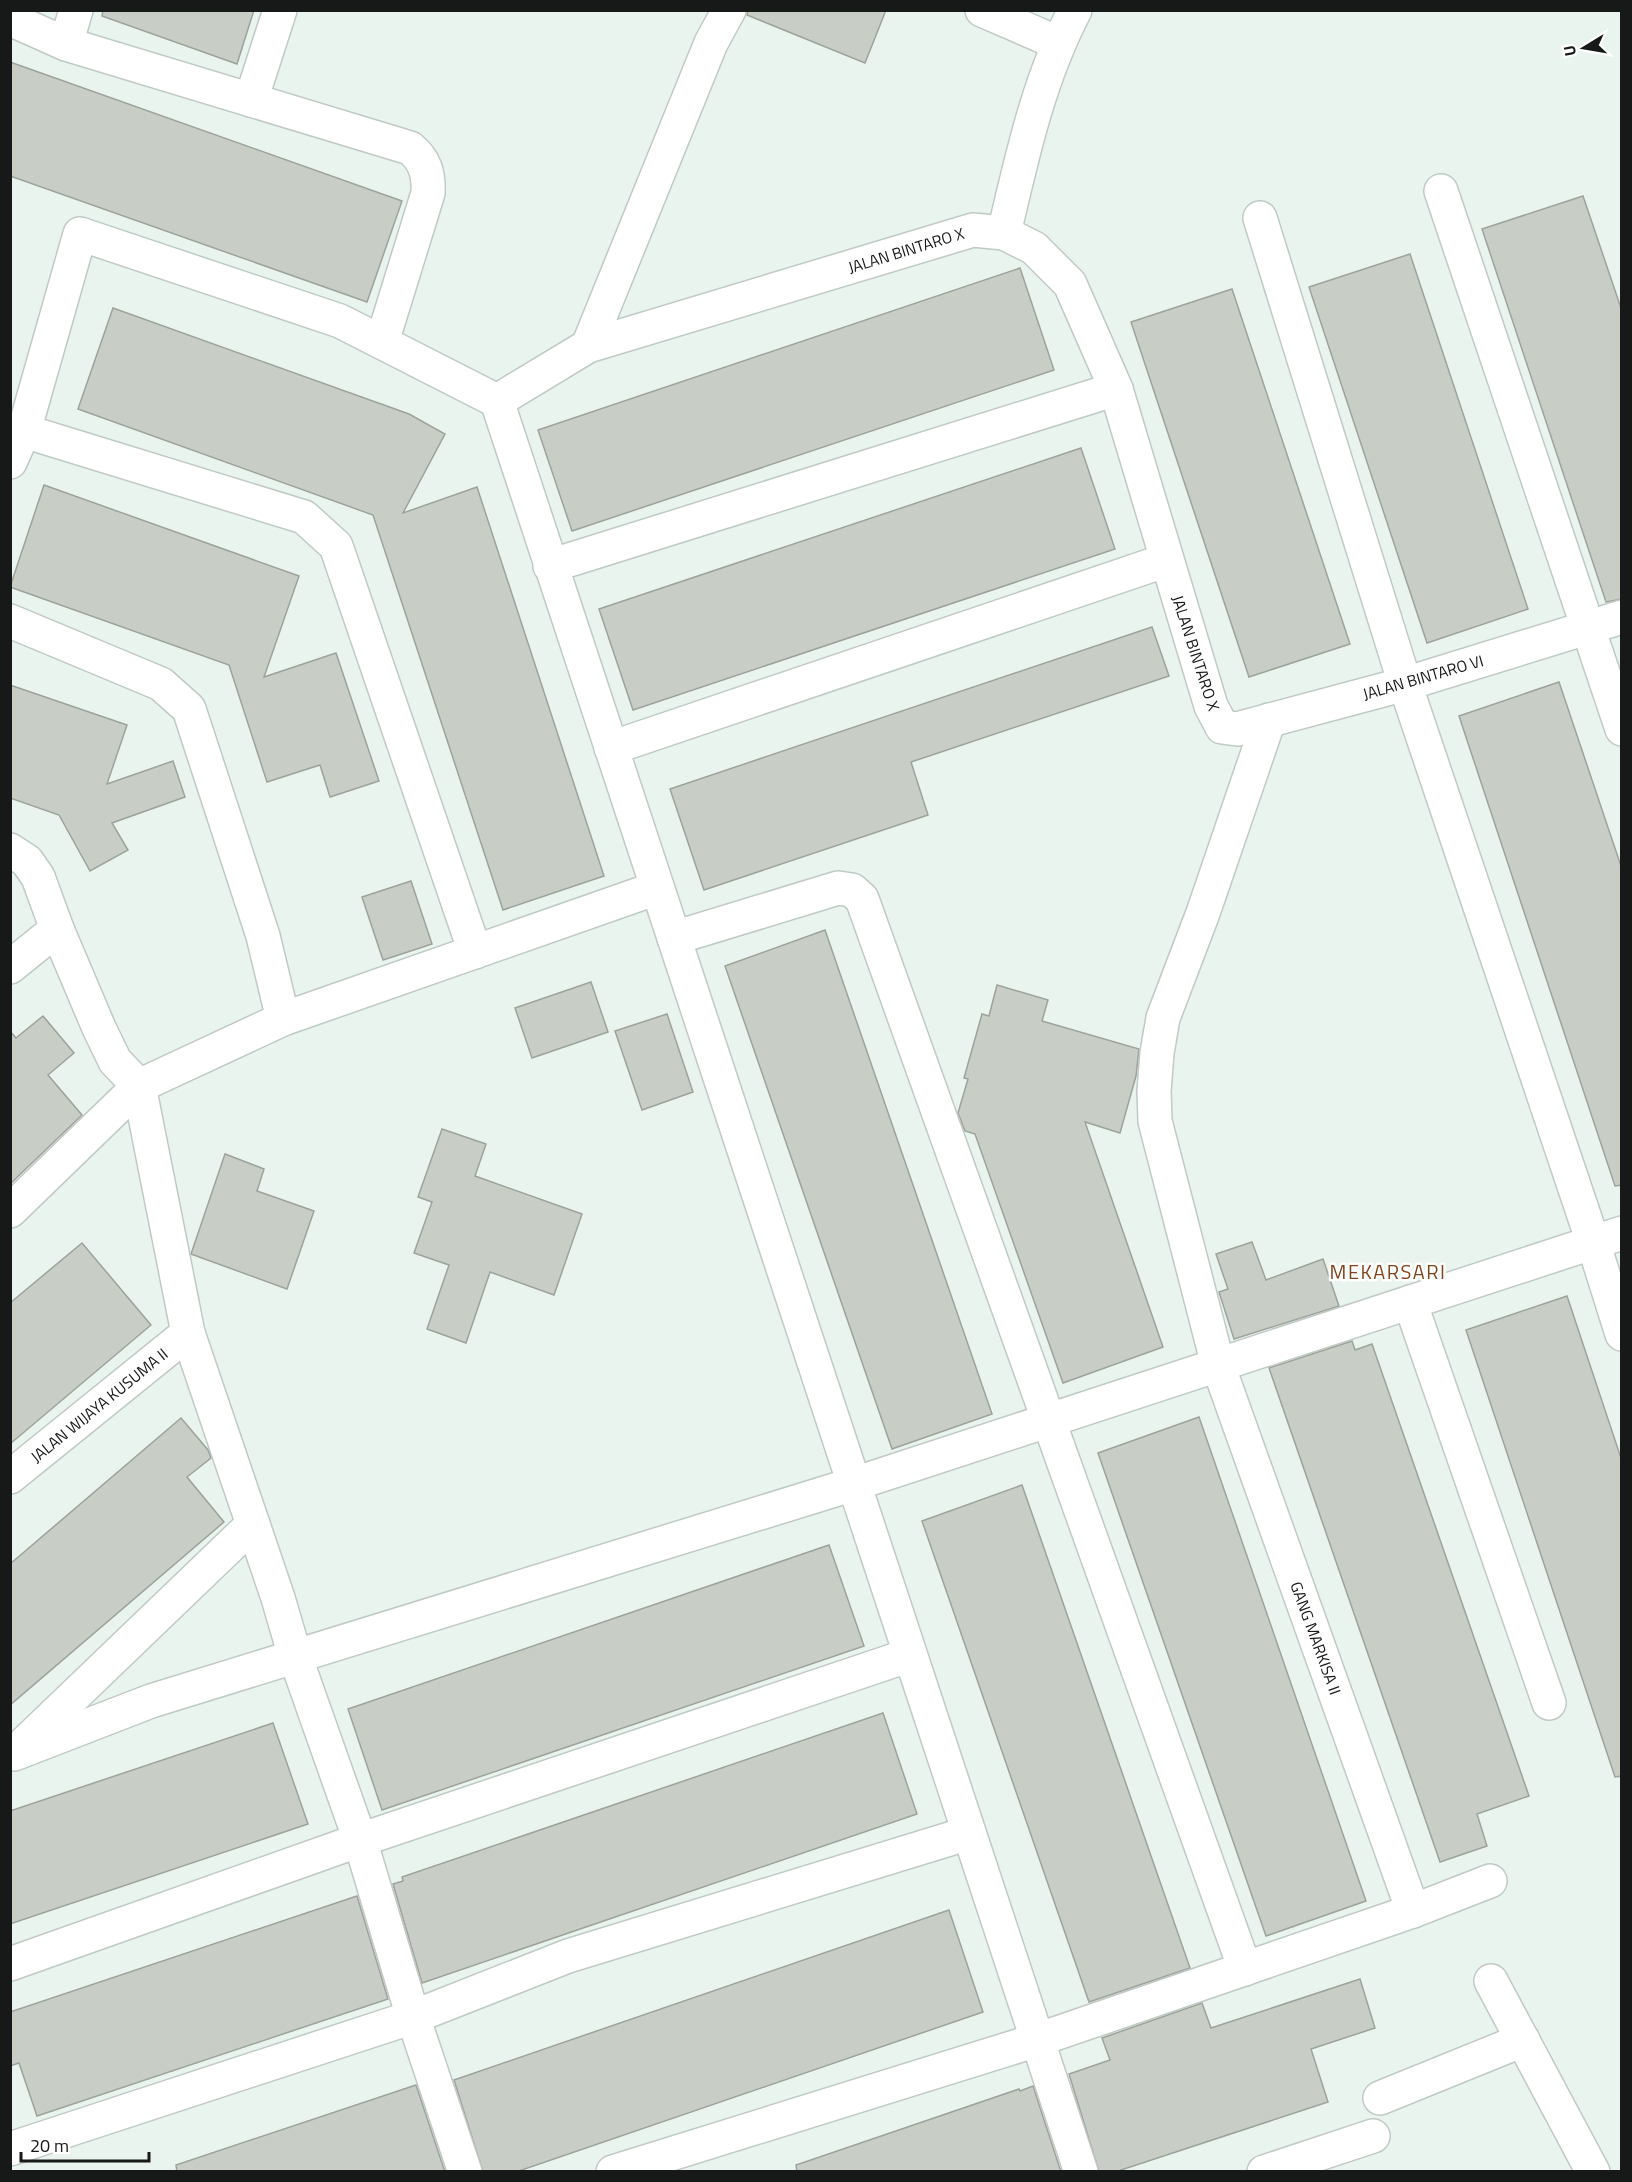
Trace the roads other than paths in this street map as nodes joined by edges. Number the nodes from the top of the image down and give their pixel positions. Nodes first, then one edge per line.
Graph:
1 (76, 10) edge
2 (280, 10) edge
3 (729, 10) edge
4 (982, 10) edge
5 (1075, 10) edge
6 (10, 19) edge
7 (1058, 43) junction
8 (66, 44) junction
9 (251, 100) junction
10 (1442, 191) dead end
11 (1260, 218) dead end
12 (1004, 233) junction
13 (382, 342) junction
14 (588, 346) junction
15 (1116, 389) junction
16 (497, 401) junction
17 (24, 431) junction
18 (10, 462) edge
19 (1167, 560) junction
20 (550, 566) junction
21 (1622, 617) edge
22 (10, 621) edge
23 (1587, 628) junction
24 (1405, 684) junction
25 (1269, 720) junction
26 (1222, 727) joint
27 (1622, 729) edge
28 (611, 748) junction
29 (10, 850) edge
30 (657, 888) junction
31 (57, 929) junction
32 (674, 938) junction
33 (475, 952) junction
34 (10, 967) edge
35 (283, 1019) junction
36 (139, 1086) junction
37 (10, 1211) edge
38 (1607, 1238) edge
39 (1410, 1302) junction
40 (188, 1333) junction
41 (1622, 1334) edge
42 (1218, 1365) junction
43 (1049, 1420) junction
44 (10, 1477) edge
45 (854, 1484) junction
46 (253, 1524) junction
47 (910, 1655) junction
48 (295, 1656) junction
49 (1549, 1703) dead end
50 (12, 1755) edge
51 (969, 1833) junction
52 (360, 1840) junction
53 (1490, 1881) dead end
54 (1413, 1911) junction
55 (10, 1964) edge
56 (1245, 1969) junction
57 (1491, 1981) dead end
58 (413, 2017) junction
59 (1037, 2040) junction
60 (1523, 2040) junction
61 (1380, 2098) dead end
62 (1374, 2136) dead end
63 (10, 2149) edge
64 (465, 2172) edge
65 (613, 2172) edge
66 (1081, 2172) edge
67 (1264, 2172) edge
68 (1593, 2172) edge

1 - 8 street
2 - 9 street
3 - 14 street
4 - 7 street
5 - 7 street
6 - 8 street
7 - 12 street
8 - 9 street
9 - 13 street
10 - 23 street
11 - 24 street
12 - 14 street, JALAN BINTARO X
12 - 15 street, JALAN BINTARO X
13 - 16 street
13 - 17 street
14 - 16 street, JALAN BINTARO X
15 - 19 street, JALAN BINTARO X
15 - 20 street
16 - 20 street
17 - 18 street
17 - 33 street
19 - 26 street, JALAN BINTARO X
19 - 28 street
20 - 28 street
21 - 23 street, JALAN BINTARO VI
22 - 35 street
23 - 24 street, JALAN BINTARO VI
23 - 27 street
24 - 25 street, JALAN BINTARO VI
24 - 38 street
25 - 26 street, JALAN BINTARO VI
25 - 42 street, GANG MARKISA II
28 - 30 street
29 - 31 street
30 - 32 street
30 - 33 street
31 - 34 street
31 - 36 street
32 - 43 street
32 - 45 street
33 - 35 street
35 - 36 street
36 - 37 street
36 - 40 street
38 - 39 street
38 - 41 street
39 - 42 street
39 - 49 street
40 - 44 street, JALAN WIJAYA KUSUMA II
40 - 46 street
42 - 43 street
42 - 54 street, GANG MARKISA II
43 - 45 street
43 - 56 street
45 - 47 street
45 - 48 street
46 - 48 street
46 - 50 street
47 - 51 street
47 - 52 street
48 - 50 street
48 - 52 street
51 - 58 street
51 - 59 street
52 - 55 street
52 - 58 street
53 - 54 street
54 - 56 street
56 - 59 street
57 - 60 street
58 - 63 street
58 - 64 street
59 - 65 street
59 - 66 street
60 - 61 street
60 - 68 street
62 - 67 street

